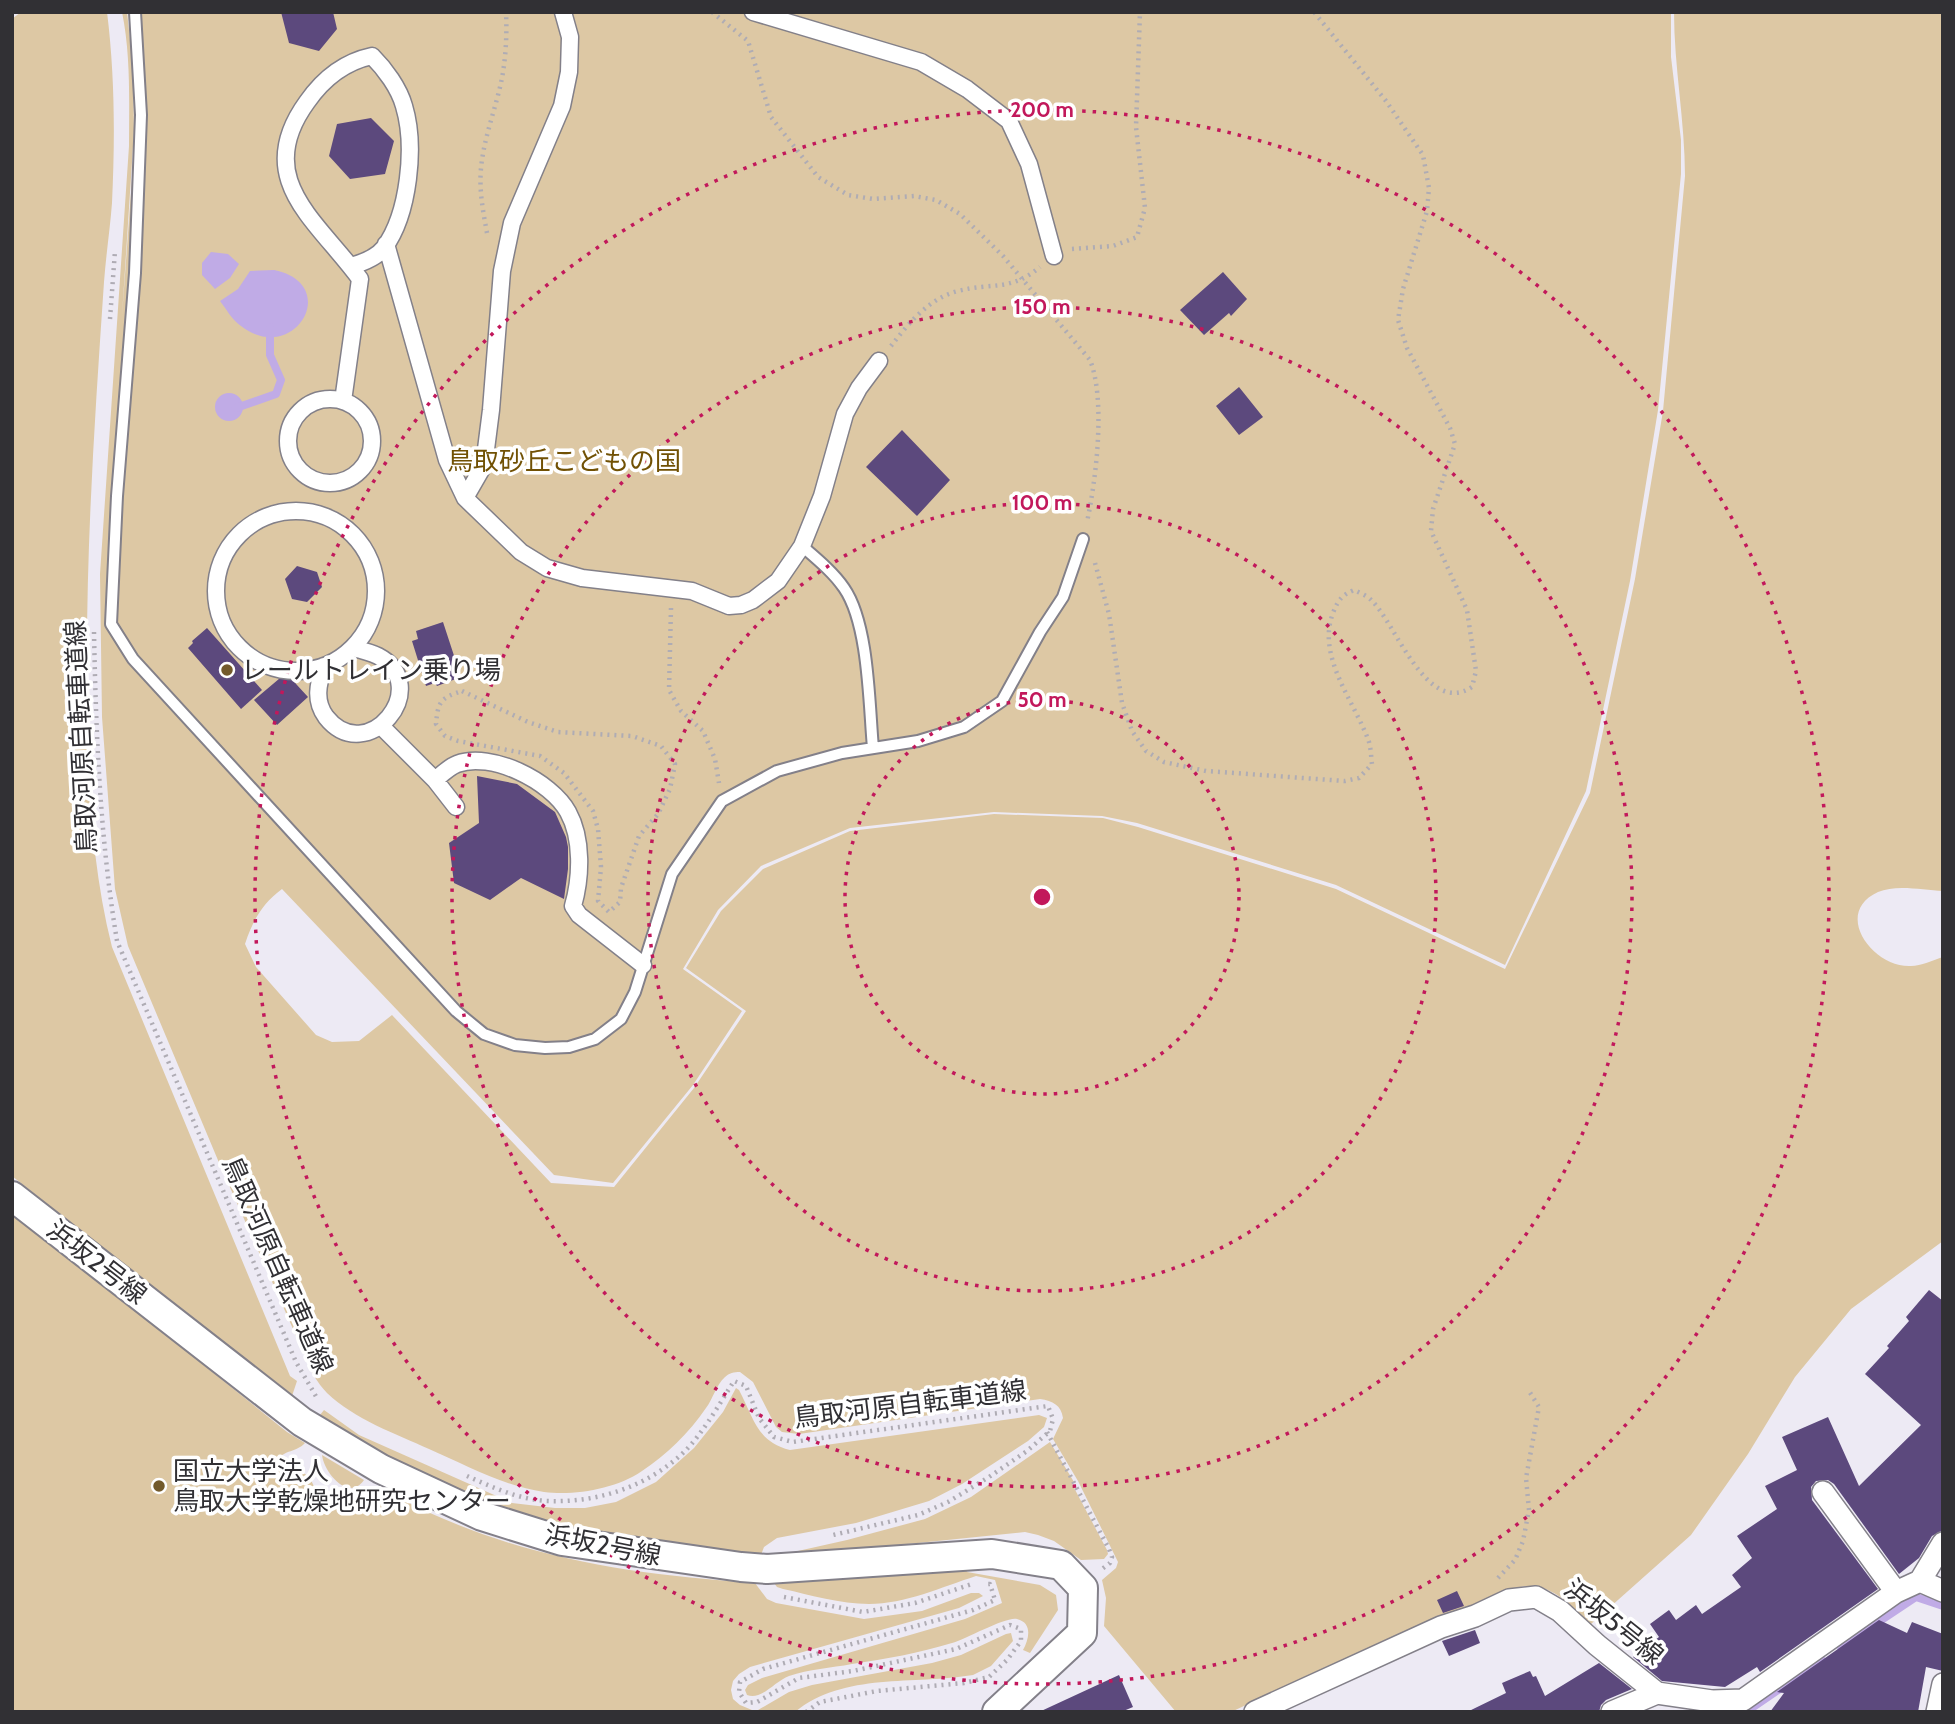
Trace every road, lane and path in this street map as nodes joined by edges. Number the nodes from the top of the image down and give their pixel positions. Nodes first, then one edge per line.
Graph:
1 (135, 12) edge
2 (506, 12) edge
3 (562, 12) edge
4 (712, 12) edge
5 (753, 12) edge
6 (1314, 12) edge
7 (116, 238) dead end
8 (386, 244) junction
9 (506, 255) junction
10 (1054, 256) dead end
11 (351, 266) junction
12 (109, 333) dead end
13 (879, 360) dead end
14 (343, 401) junction
15 (324, 482) junction
16 (464, 498) junction
17 (317, 513) junction
18 (1083, 539) junction
19 (802, 546) junction
20 (672, 587) junction
21 (94, 630) dead end
22 (352, 648) junction
23 (324, 666) junction
24 (381, 726) junction
25 (873, 748) junction
26 (435, 780) junction
27 (722, 801) junction
28 (456, 807) dead end
29 (643, 965) junction
30 (12, 1196) edge
31 (1529, 1391) dead end
32 (319, 1402) dead end
33 (1047, 1432) junction
34 (457, 1472) dead end
35 (1823, 1492) dead end
36 (827, 1536) dead end
37 (1943, 1543) edge
38 (767, 1569) junction
39 (1920, 1581) junction
40 (1079, 1584) junction
41 (1943, 1591) edge
42 (1896, 1592) junction
43 (1470, 1617) junction
44 (1943, 1684) edge
45 (1657, 1693) junction
46 (1724, 1706) edge
47 (806, 1712) edge
48 (997, 1712) edge
49 (1255, 1712) edge
50 (1612, 1712) edge
51 (1937, 1712) edge

1 - 29 lane
2 - 9 path
3 - 9 street
4 - 18 path
5 - 10 street
6 - 18 path
7 - 12 path
8 - 11 street
8 - 11 street
8 - 16 street
9 - 16 street
11 - 14 street
13 - 19 street
14 - 15 street
14 - 15 street
15 - 17 street
16 - 20 street
17 - 22 street
17 - 23 street
18 - 25 lane
19 - 20 street
19 - 25 lane
20 - 27 path
21 - 32 path, 鳥取河原自転車道線
22 - 23 street
22 - 24 street
23 - 24 street
24 - 26 street
25 - 27 lane
26 - 28 street
26 - 29 street
27 - 29 lane
30 - 38 street, 浜坂2号線
31 - 43 path
33 - 34 path, 鳥取河原自転車道線
33 - 36 path, 鳥取河原自転車道線
33 - 40 path
35 - 42 street
37 - 39 street
38 - 40 street, 浜坂2号線
38 - 47 path
39 - 41 street
39 - 42 street, 浜坂5号線
40 - 48 street
42 - 46 street, 浜坂5号線
43 - 45 street, 浜坂5号線
43 - 49 street, 浜坂5号線
44 - 51 street
45 - 46 street, 浜坂5号線
45 - 50 street

